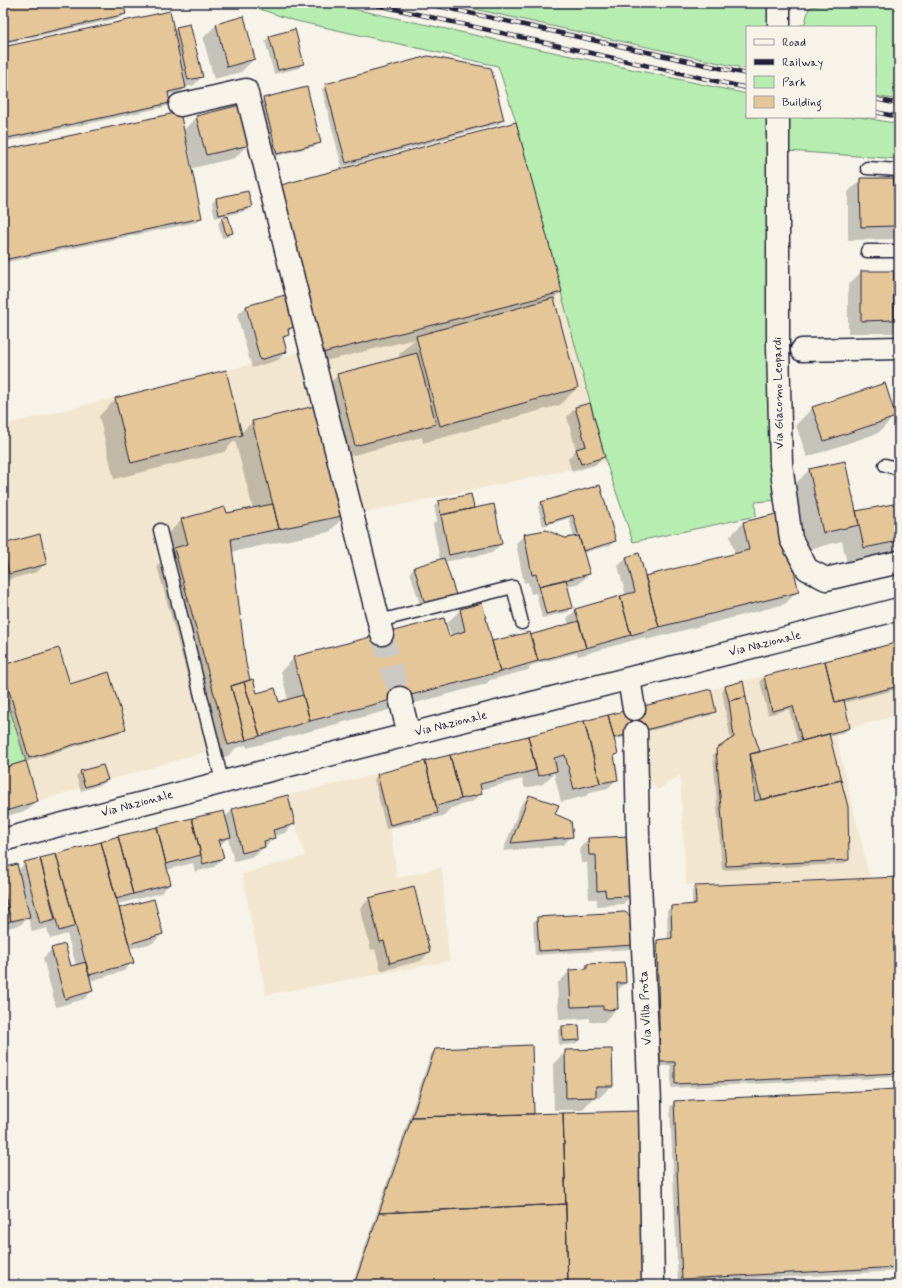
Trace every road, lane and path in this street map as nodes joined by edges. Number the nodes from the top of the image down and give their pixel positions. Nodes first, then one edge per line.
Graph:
1 (779, 3) edge
2 (779, 26) edge
3 (180, 105) dead end
4 (778, 118) edge
5 (867, 168) dead end
6 (899, 170) edge
7 (866, 251) dead end
8 (899, 251) edge
9 (899, 348) edge
10 (802, 350) dead end
11 (885, 465) dead end
12 (899, 469) edge
13 (160, 530) dead end
14 (899, 562) edge
15 (899, 609) edge
16 (522, 623) dead end
17 (381, 628) joint
18 (629, 679) junction
19 (400, 698) tunnel mouth
20 (634, 709) dead end
21 (636, 732) dead end
22 (408, 735) junction
23 (222, 781) junction
24 (3, 840) edge
25 (653, 1285) edge

1 - 2 street
3 - 17 street
4 - 14 street, Via Giacomo Leopardi
5 - 6 lane
7 - 8 lane
9 - 10 street
11 - 12 lane
13 - 23 lane
15 - 18 street, Via Nazionale
16 - 17 lane
18 - 20 street
18 - 22 street, Via Nazionale
19 - 22 street
21 - 25 street, Via Villa Prota
22 - 23 street, Via Nazionale
23 - 24 street, Via Nazionale

